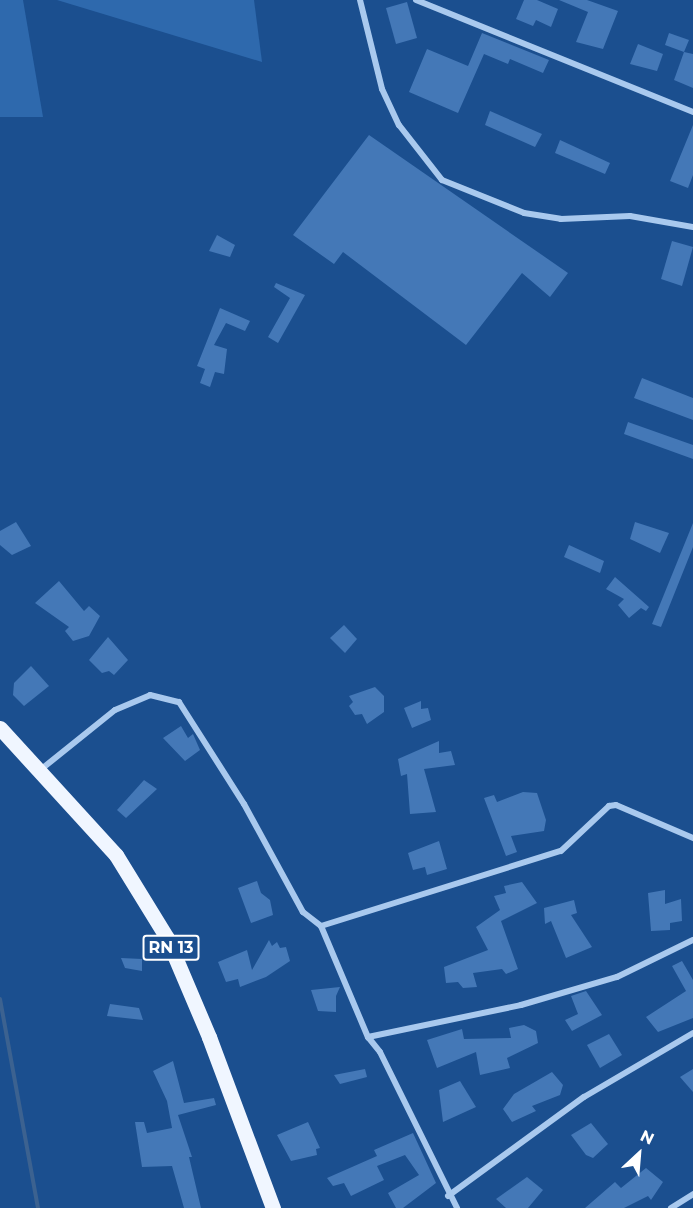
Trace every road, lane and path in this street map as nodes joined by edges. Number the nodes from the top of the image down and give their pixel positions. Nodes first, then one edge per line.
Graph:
1 (360, 0) edge
2 (416, 0) edge
3 (693, 112) edge
4 (693, 227) edge
5 (0, 728) edge
6 (39, 771) junction
7 (693, 838) edge
8 (321, 926) junction
9 (693, 940) edge
10 (693, 1033) edge
11 (368, 1037) junction
12 (693, 1194) edge
13 (448, 1196) junction
14 (273, 1208) edge
15 (457, 1208) edge
16 (671, 1208) edge

1 - 4 street
2 - 3 street
5 - 6 main road, RN 13
6 - 8 street
6 - 14 main road, RN 13
7 - 8 street
8 - 11 street
9 - 11 street
10 - 13 street
11 - 13 street
12 - 16 street
13 - 15 street

